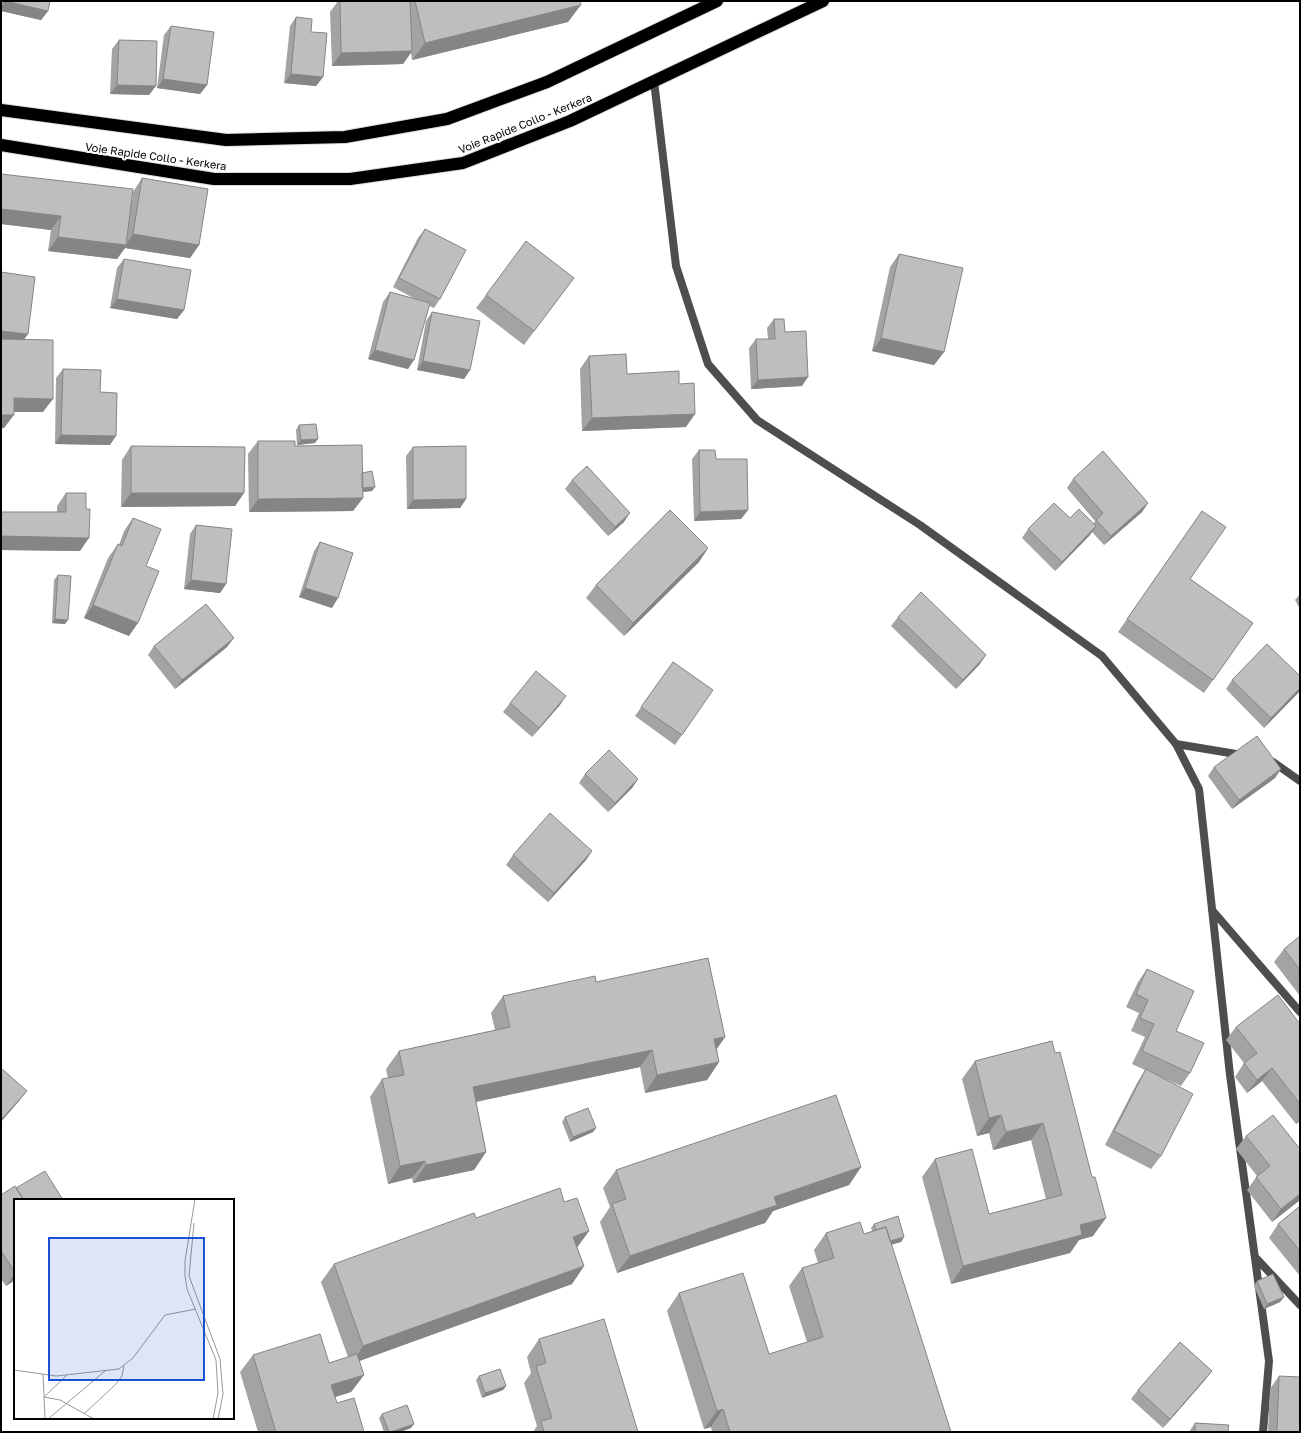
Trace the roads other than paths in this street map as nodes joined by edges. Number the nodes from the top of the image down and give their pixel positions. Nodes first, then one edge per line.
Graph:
1 (718, 1) edge
2 (823, 1) edge
3 (654, 81) junction
4 (1, 110) edge
5 (1, 145) edge
6 (1176, 744) junction
7 (1300, 781) edge
8 (1212, 910) junction
9 (1300, 1012) edge
10 (1255, 1257) junction
11 (1300, 1305) edge
12 (1263, 1432) edge

1 - 4 highway
2 - 3 highway, Voie Rapide Collo - Kerkera
3 - 5 highway, Voie Rapide Collo - Kerkera
3 - 6 street
6 - 7 street
6 - 8 street
8 - 9 street
8 - 10 street
10 - 11 street
10 - 12 street

